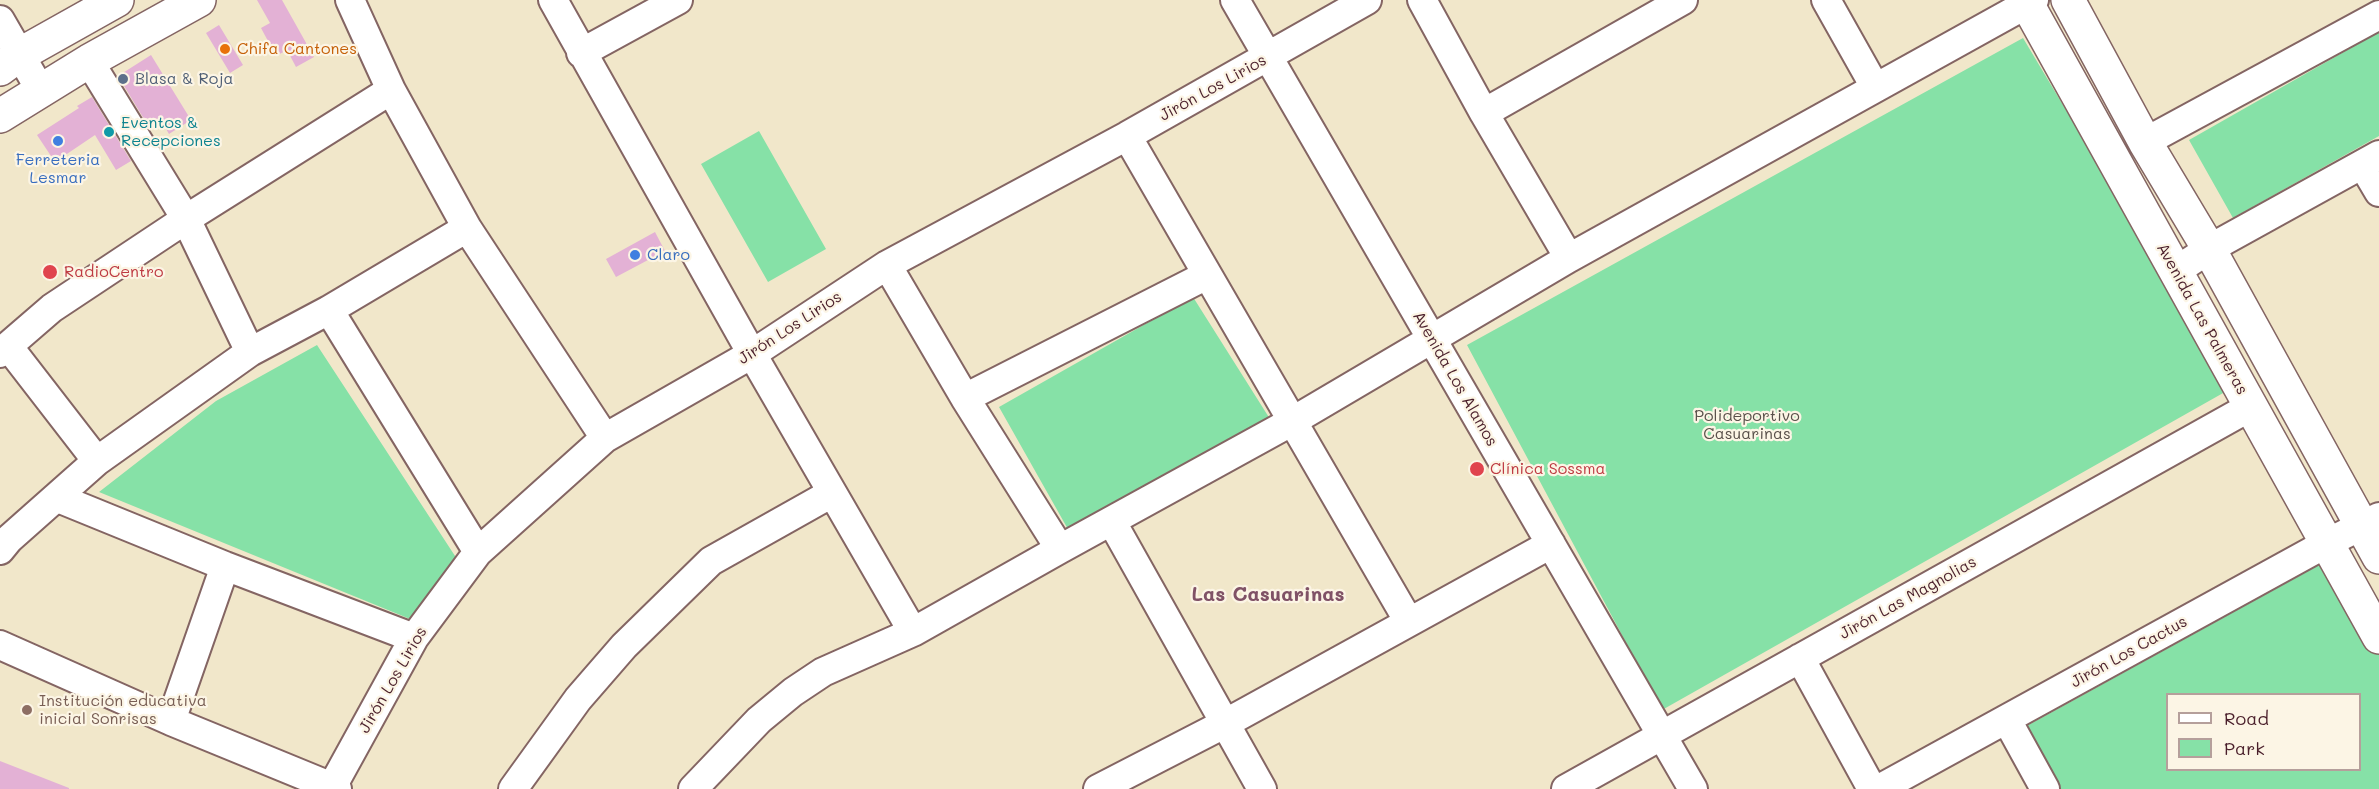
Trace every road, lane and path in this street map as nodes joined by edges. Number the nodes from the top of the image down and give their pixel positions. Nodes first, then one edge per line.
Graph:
1 (117, 0) edge
2 (350, 0) edge
3 (553, 0) edge
4 (678, 0) edge
5 (1236, 0) edge
6 (1367, 0) edge
7 (1422, 0) edge
8 (1683, 0) edge
9 (1826, 0) edge
10 (2068, 0) edge
11 (193, 1) edge
12 (2029, 1) edge
13 (2379, 15) edge
14 (0, 20) edge
15 (581, 53) junction
16 (1268, 58) junction
17 (89, 61) junction
18 (9, 62) edge
19 (1875, 87) junction
20 (392, 90) junction
21 (41, 91) junction
22 (1484, 113) junction
23 (0, 116) edge
24 (1127, 136) junction
25 (2145, 142) junction
26 (2371, 160) edge
27 (2379, 192) edge
28 (186, 219) junction
29 (467, 228) junction
30 (2209, 249) junction
31 (1569, 258) junction
32 (887, 264) junction
33 (2176, 271) junction
34 (1207, 275) junction
35 (329, 310) junction
36 (1432, 339) junction
37 (4, 350) edge
38 (250, 352) junction
39 (752, 354) junction
40 (965, 398) junction
41 (2250, 406) junction
42 (1292, 422) junction
43 (605, 438) junction
44 (97, 461) junction
45 (832, 493) junction
46 (58, 498) junction
47 (2370, 521) edge
48 (1112, 522) junction
49 (2327, 543) junction
50 (1551, 544) junction
51 (1060, 549) junction
52 (0, 550) edge
53 (478, 552) junction
54 (2379, 557) edge
55 (225, 566) junction
56 (1409, 622) junction
57 (913, 632) junction
58 (2379, 637) edge
59 (414, 638) junction
60 (0, 645) edge
61 (1800, 658) junction
62 (2007, 720) junction
63 (171, 721) junction
64 (1226, 723) junction
65 (1663, 736) junction
66 (299, 781) edge
67 (335, 788) edge
68 (513, 789) edge
69 (693, 789) edge
70 (1098, 789) edge
71 (1262, 789) edge
72 (1566, 789) edge
73 (1693, 789) edge
74 (1872, 789) edge
75 (1879, 789) edge
76 (2045, 789) edge

1 - 18 main road
2 - 20 street
3 - 15 street
4 - 15 street
5 - 16 street, Avenida Los Alamos
6 - 16 street, Jirón Los Lirios
7 - 22 street
8 - 22 street
9 - 19 street
10 - 25 main road
11 - 17 main road
12 - 19 street
12 - 33 main road, Avenida Las Palmeras
13 - 25 street
14 - 18 street
15 - 39 street
16 - 24 street, Jirón Los Lirios
16 - 36 street, Avenida Los Alamos
17 - 21 main road
17 - 28 street
18 - 21 street
19 - 31 street
20 - 28 street
20 - 29 street
21 - 23 main road
22 - 31 street
24 - 32 street, Jirón Los Lirios
24 - 34 street
25 - 30 main road
26 - 27 street
26 - 30 street
28 - 37 street
28 - 38 street
29 - 35 street
29 - 43 street
30 - 33 street
30 - 47 main road
31 - 36 street
32 - 39 street, Jirón Los Lirios
32 - 40 street
33 - 41 main road, Avenida Las Palmeras
34 - 40 street
34 - 42 street
35 - 38 street
35 - 53 street
36 - 42 street
36 - 50 street, Avenida Los Alamos
37 - 44 street
38 - 44 street
39 - 43 street, Jirón Los Lirios
39 - 45 street
40 - 51 street
41 - 49 main road, Avenida Las Palmeras
41 - 61 street, Jirón Las Magnolias
42 - 48 street
42 - 56 street
43 - 53 street, Jirón Los Lirios
44 - 46 street
45 - 57 street
45 - 68 street
46 - 52 street
46 - 55 street
47 - 49 street, Jirón Los Cactus
47 - 54 main road
48 - 51 street
48 - 64 street
49 - 58 main road, Avenida Las Palmeras
49 - 62 street, Jirón Los Cactus
50 - 56 street
50 - 65 street, Avenida Los Alamos
51 - 57 street
53 - 59 street, Jirón Los Lirios
55 - 59 street
55 - 63 street
56 - 64 street
57 - 69 street
59 - 67 street, Jirón Los Lirios
60 - 63 street
61 - 65 street, Jirón Las Magnolias
61 - 74 street
62 - 75 street, Jirón Los Cactus
62 - 76 street
63 - 66 street
64 - 70 street
64 - 71 street
65 - 72 street, Jirón Las Magnolias
65 - 73 street, Avenida Los Alamos
66 - 67 street

